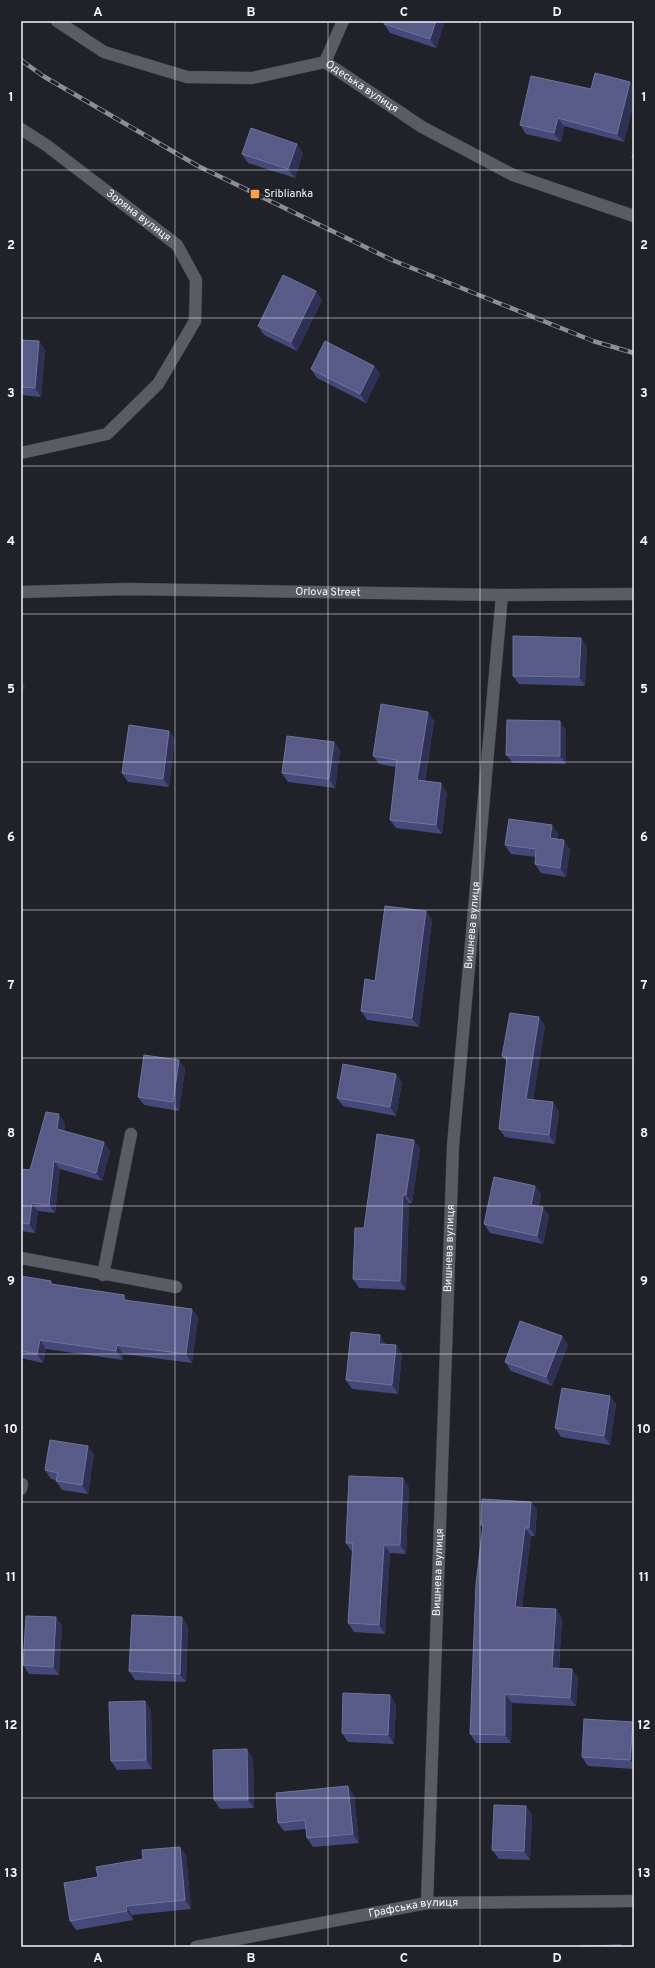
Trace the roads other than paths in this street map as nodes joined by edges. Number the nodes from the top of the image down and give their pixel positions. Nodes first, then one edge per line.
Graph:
1 (57, 21) edge
2 (343, 21) edge
3 (325, 62) junction
4 (21, 129) edge
5 (634, 216) edge
6 (21, 453) edge
7 (21, 592) edge
8 (634, 594) edge
9 (502, 595) junction
10 (131, 1134) dead end
11 (21, 1258) edge
12 (103, 1275) junction
13 (176, 1287) dead end
14 (634, 1901) edge
15 (427, 1904) junction
16 (196, 1947) edge

1 - 3 street, Одеська вулиця
2 - 3 street
3 - 5 street, Одеська вулиця
4 - 6 street, Зоряна вулиця
7 - 9 street, Orlova Street
8 - 9 street, Orlova Street
9 - 15 street, Вишнева вулиця
10 - 12 street
11 - 12 street
12 - 13 street
14 - 15 street, Графська вулиця
15 - 16 street, Графська вулиця

